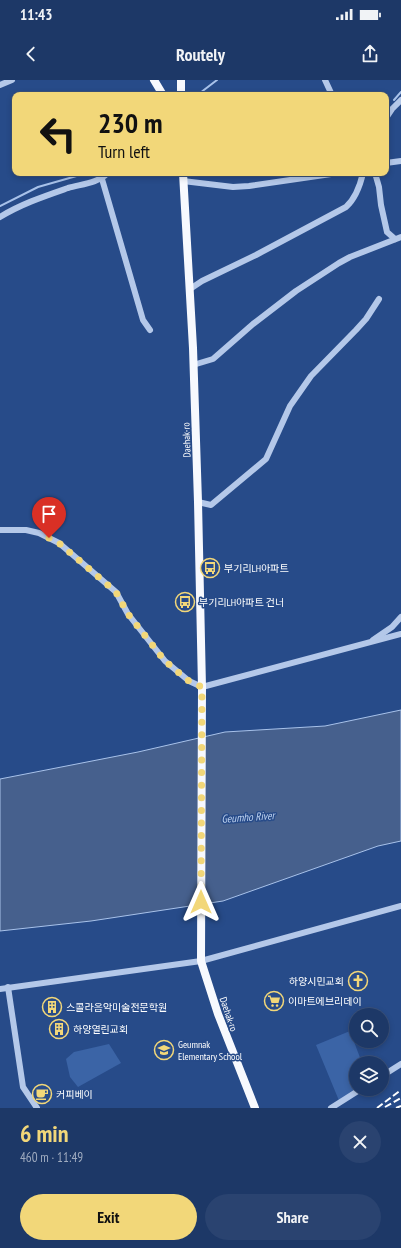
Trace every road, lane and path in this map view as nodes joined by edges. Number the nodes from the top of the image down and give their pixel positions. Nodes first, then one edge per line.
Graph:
1 (12, 80) edge
2 (154, 80) edge
3 (181, 80) edge
4 (325, 80) edge
5 (0, 85) edge
6 (162, 92) edge
7 (181, 92) edge
8 (331, 92) edge
9 (401, 100) edge
10 (389, 108) edge
11 (401, 161) edge
12 (389, 163) edge
13 (104, 176) edge
14 (317, 176) edge
15 (362, 176) edge
16 (375, 176) edge
17 (183, 177) edge
18 (102, 178) junction
19 (0, 217) edge
20 (398, 238) edge
21 (190, 290) junction
22 (379, 300) dead end
23 (150, 330) dead end
24 (194, 365) junction
25 (198, 502) junction
26 (0, 530) edge
27 (401, 617) edge
28 (401, 634) edge
29 (370, 643) junction
30 (202, 687) junction
31 (401, 906) edge
32 (201, 961) junction
33 (8, 988) junction
34 (0, 989) edge
35 (401, 1064) edge
36 (389, 1072) edge
37 (350, 1096) edge
38 (37, 1108) edge
39 (255, 1108) edge
40 (331, 1108) edge

1 - 5 street
2 - 6 main road
3 - 7 main road
4 - 8 street
9 - 10 street
11 - 12 street
13 - 18 street
14 - 17 street
15 - 21 street
16 - 20 street
17 - 21 main road, Daehak-ro
18 - 19 street
18 - 23 street
20 - 24 street
21 - 24 main road, Daehak-ro
22 - 25 street
24 - 25 main road, Daehak-ro
25 - 30 main road, Daehak-ro
26 - 30 street
27 - 29 street
28 - 29 street
29 - 30 street
30 - 32 main road, Daehak-ro
31 - 32 street
32 - 33 street
32 - 39 main road, Daehak-ro
33 - 34 street
33 - 38 street
35 - 36 street
37 - 40 street

